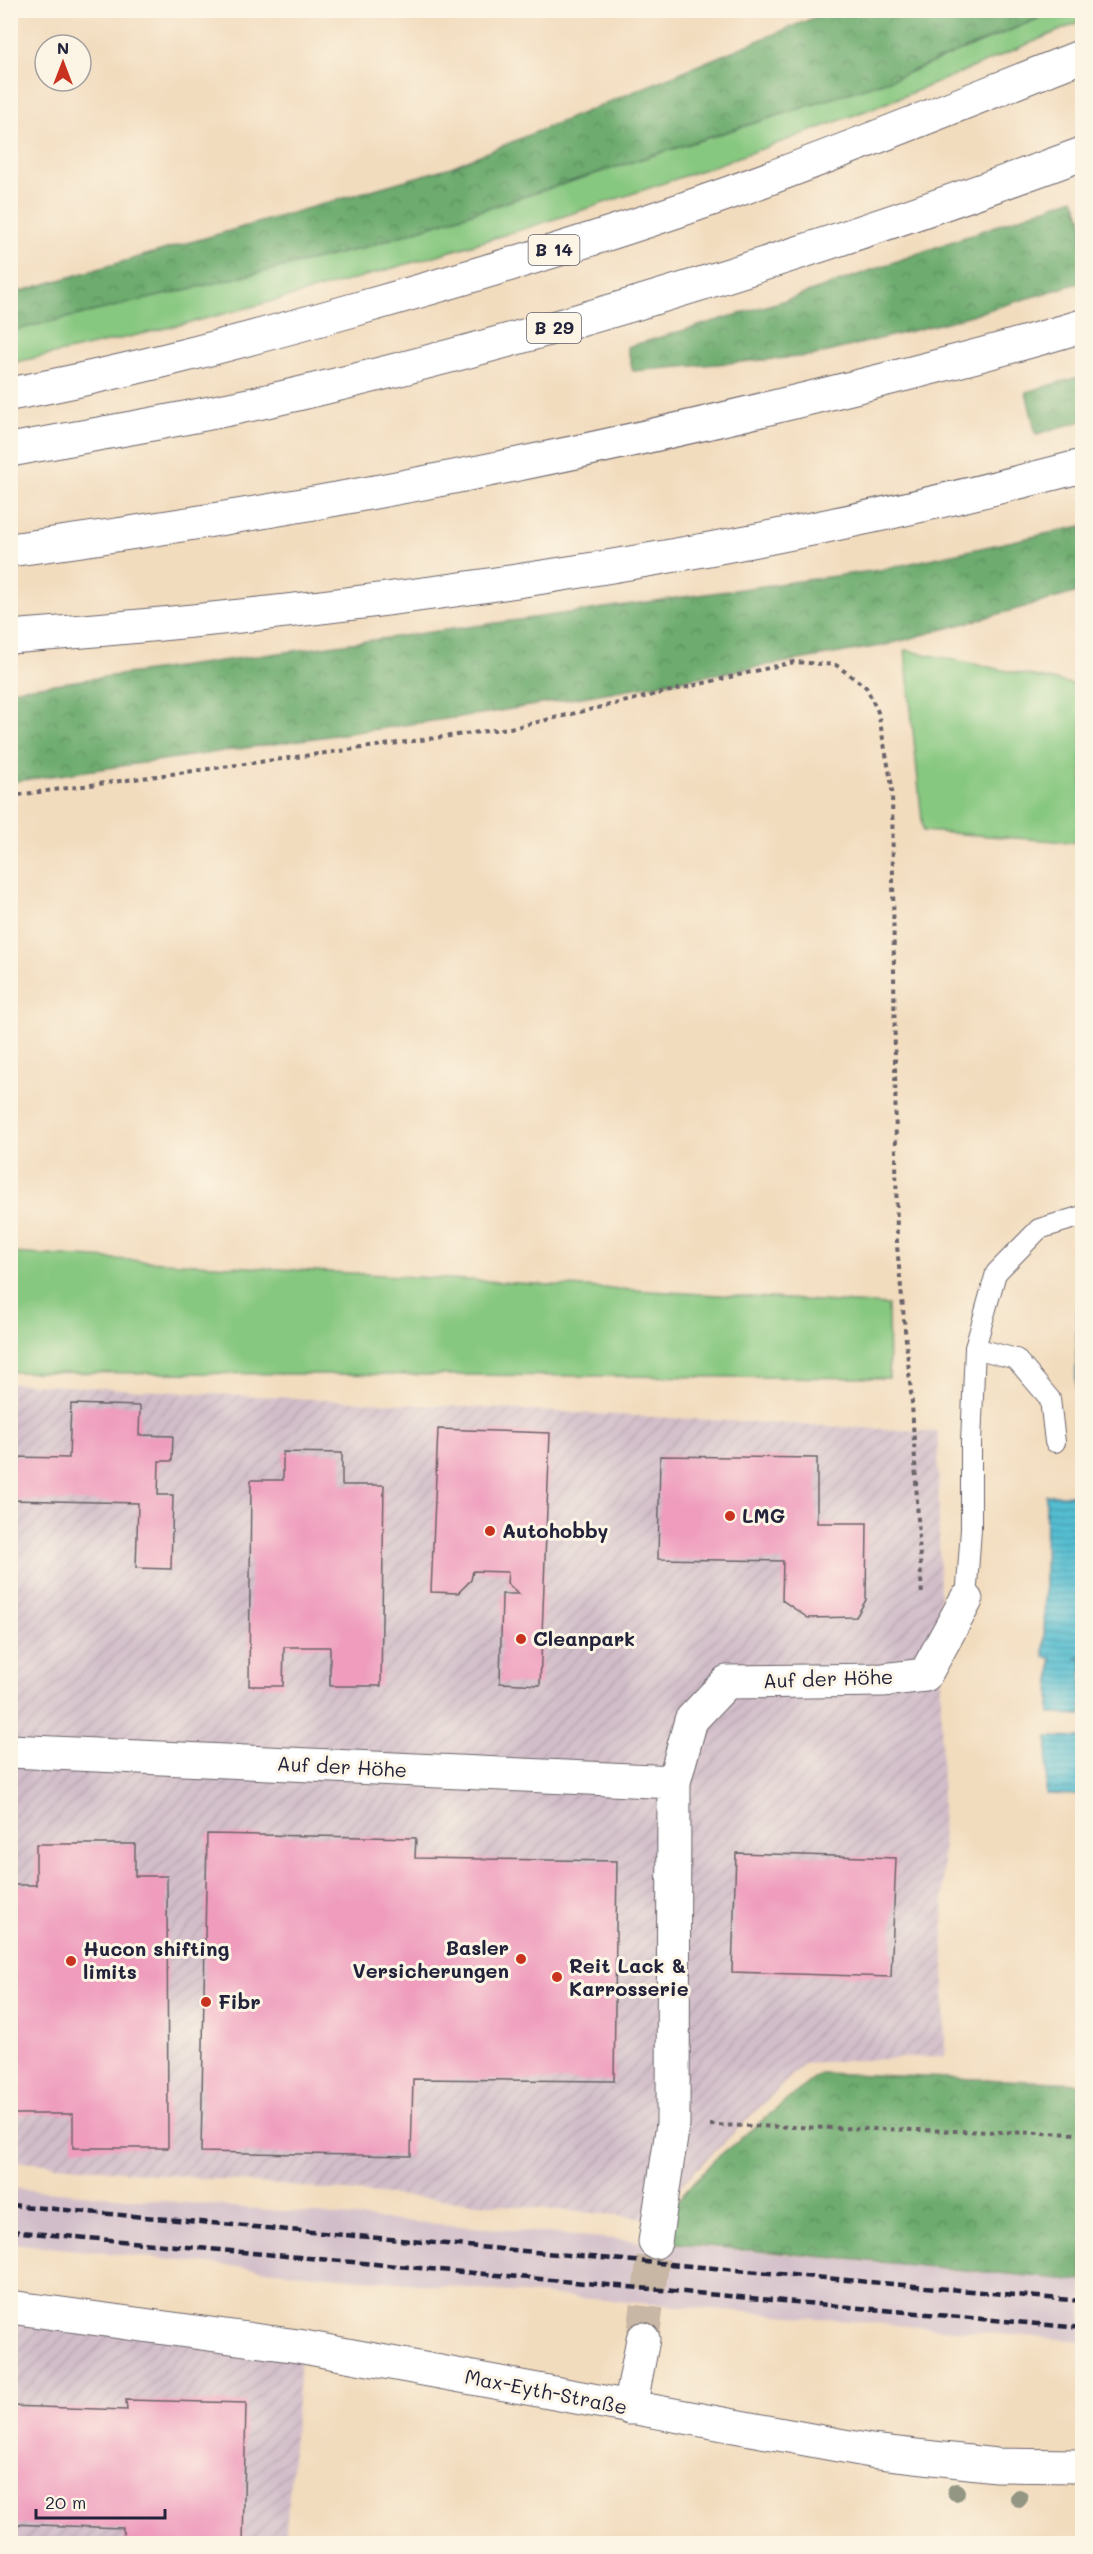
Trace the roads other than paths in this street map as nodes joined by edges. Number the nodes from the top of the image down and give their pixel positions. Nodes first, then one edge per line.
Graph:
1 (1083, 56) edge
2 (1083, 154) edge
3 (1083, 326) edge
4 (10, 394) edge
5 (10, 450) edge
6 (1083, 466) edge
7 (10, 550) edge
8 (10, 637) edge
9 (1083, 1216) edge
10 (975, 1348) junction
11 (1055, 1442) dead end
12 (966, 1600) joint
13 (10, 1751) edge
14 (674, 1782) junction
15 (656, 2242) tunnel mouth
16 (10, 2307) edge
17 (643, 2339) tunnel mouth
18 (630, 2408) junction
19 (1083, 2466) edge

1 - 4 main road, B 14
2 - 5 main road, B 29
3 - 7 main road
6 - 8 main road
9 - 10 lane
10 - 11 lane
10 - 12 lane
12 - 14 main road, Auf der Höhe
13 - 14 main road, Auf der Höhe
14 - 15 main road, Auf der Höhe
16 - 18 main road, Max-Eyth-Straße
17 - 18 main road
18 - 19 main road, Max-Eyth-Straße

